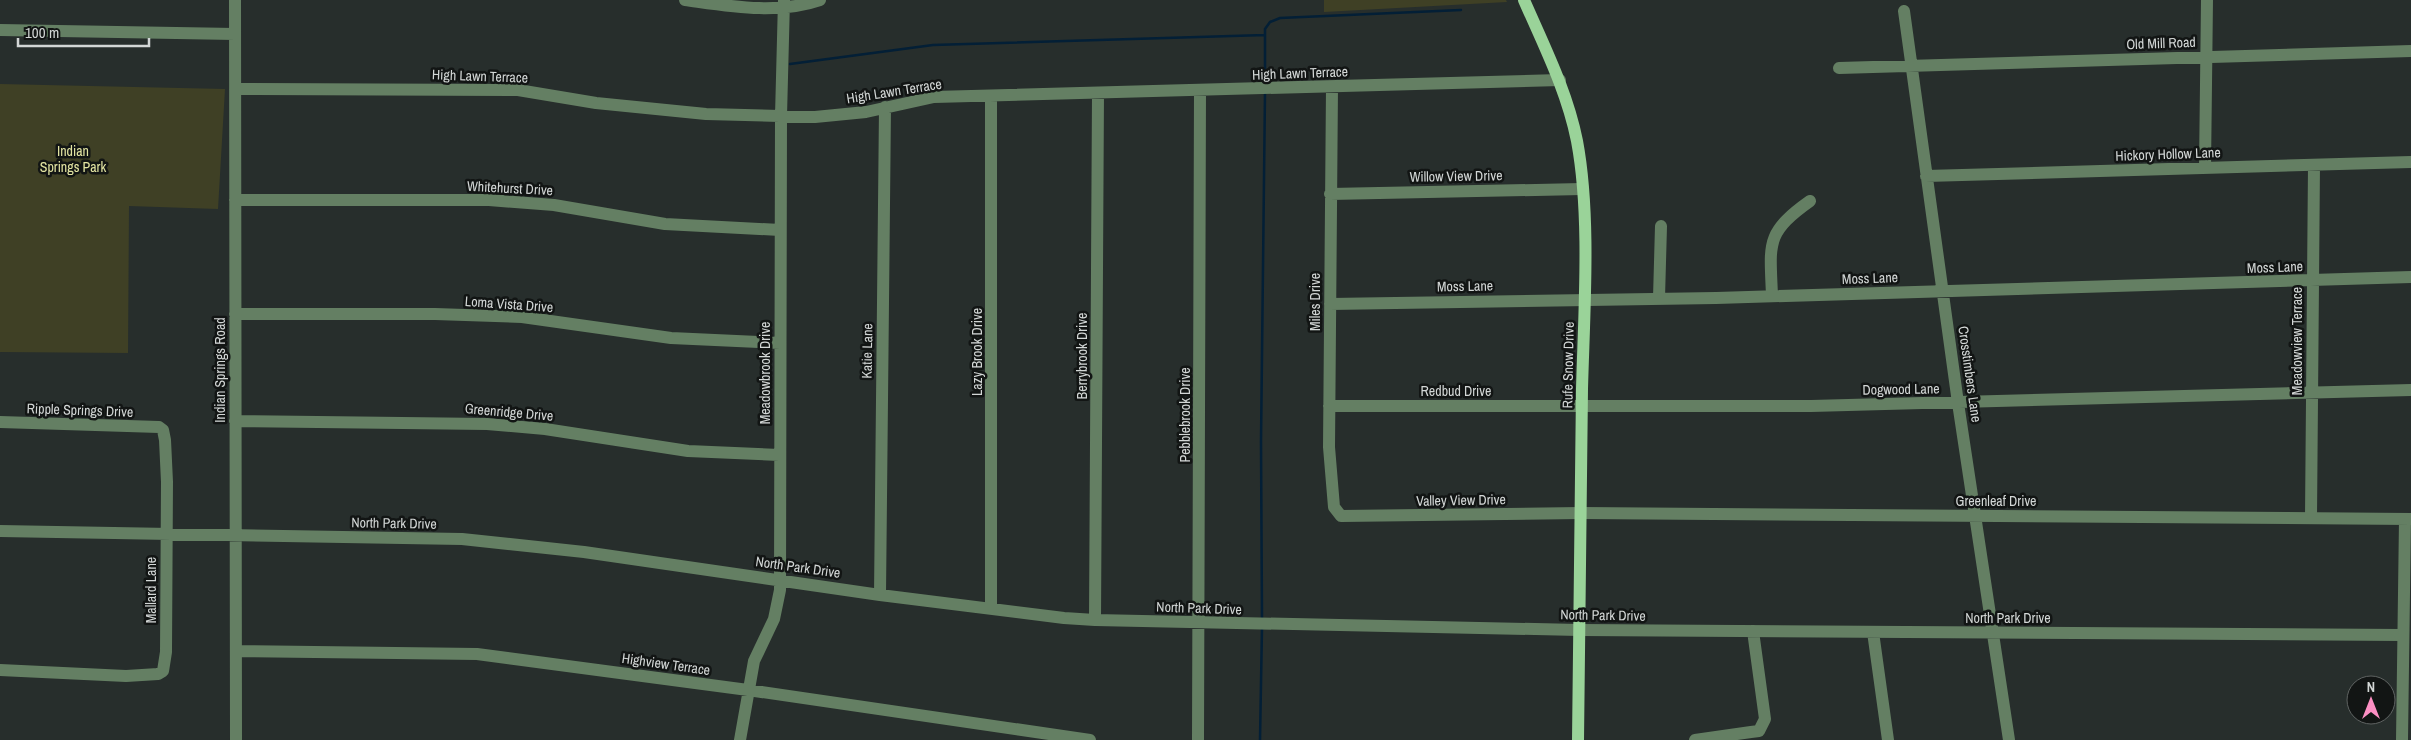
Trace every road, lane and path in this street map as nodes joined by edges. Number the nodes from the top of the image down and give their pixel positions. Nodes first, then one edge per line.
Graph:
1 (235, 0) edge
2 (684, 0) edge
3 (820, 0) edge
4 (1524, 0) edge
5 (2207, 0) edge
6 (784, 4) edge
7 (1904, 11) dead end
8 (0, 30) edge
9 (235, 34) junction
10 (2411, 51) edge
11 (2206, 57) junction
12 (1912, 66) junction
13 (1839, 68) dead end
14 (1560, 80) junction
15 (1332, 87) junction
16 (235, 89) junction
17 (1200, 90) junction
18 (1098, 93) junction
19 (991, 96) junction
20 (884, 107) junction
21 (781, 116) junction
22 (2411, 162) edge
23 (2314, 165) junction
24 (2205, 168) junction
25 (1926, 176) junction
26 (1582, 189) junction
27 (1330, 194) junction
28 (235, 200) junction
29 (1810, 200) dead end
30 (1661, 226) dead end
31 (780, 230) junction
32 (2411, 277) edge
33 (2312, 281) junction
34 (1943, 291) junction
35 (1772, 296) junction
36 (1584, 298) junction
37 (1659, 298) junction
38 (1330, 304) junction
39 (235, 314) junction
40 (780, 343) junction
41 (2411, 390) edge
42 (2312, 393) junction
43 (1958, 403) junction
44 (1329, 406) junction
45 (1582, 406) junction
46 (235, 421) junction
47 (0, 422) edge
48 (159, 427) joint
49 (779, 455) junction
50 (1581, 513) junction
51 (1341, 516) joint
52 (1975, 516) junction
53 (2311, 518) junction
54 (2408, 519) edge
55 (0, 531) edge
56 (167, 535) junction
57 (236, 536) junction
58 (780, 580) junction
59 (880, 595) junction
60 (991, 607) junction
61 (1096, 620) junction
62 (1198, 622) junction
63 (1579, 630) junction
64 (1753, 631) junction
65 (1873, 632) junction
66 (1992, 633) junction
67 (2402, 635) junction
68 (236, 651) junction
69 (0, 670) edge
70 (748, 690) junction
71 (236, 740) edge
72 (740, 740) edge
73 (1090, 740) edge
74 (1198, 740) edge
75 (1578, 740) edge
76 (1695, 740) edge
77 (1888, 740) edge
78 (2009, 740) edge
79 (2402, 740) edge

1 - 9 street, Indian Springs Road
2 - 6 street
3 - 6 street
4 - 14 main road, Rufe Snow Drive
5 - 11 street
6 - 21 street, Meadowbrook Drive
7 - 12 street, Crosstimbers Lane
8 - 9 street
9 - 16 street, Indian Springs Road
10 - 11 street, Old Mill Road
11 - 12 street, Old Mill Road
11 - 24 street
12 - 13 street, Old Mill Road
12 - 25 street, Crosstimbers Lane
14 - 15 street, High Lawn Terrace
14 - 26 main road, Rufe Snow Drive
15 - 17 street, High Lawn Terrace
15 - 27 street, Miles Drive
16 - 21 street, High Lawn Terrace
16 - 28 street, Indian Springs Road
17 - 18 street, High Lawn Terrace
17 - 62 street, Pebblebrook Drive
18 - 19 street, High Lawn Terrace
18 - 61 street, Berrybrook Drive
19 - 20 street, High Lawn Terrace
19 - 60 street, Lazy Brook Drive
20 - 21 street, High Lawn Terrace
20 - 59 street, Katie Lane
21 - 31 street, Meadowbrook Drive
22 - 23 street, Hickory Hollow Lane
23 - 24 street, Hickory Hollow Lane
23 - 33 street, Meadowview Terrace
24 - 25 street, Hickory Hollow Lane
25 - 34 street, Crosstimbers Lane
26 - 27 street, Willow View Drive
26 - 36 main road, Rufe Snow Drive
27 - 38 street, Miles Drive
28 - 31 street, Whitehurst Drive
28 - 39 street, Indian Springs Road
29 - 35 street
30 - 37 street
31 - 40 street, Meadowbrook Drive
32 - 33 street, Moss Lane
33 - 34 street, Moss Lane
33 - 42 street, Meadowview Terrace
34 - 35 street, Moss Lane
34 - 43 street, Crosstimbers Lane
35 - 37 street, Moss Lane
36 - 37 street, Moss Lane
36 - 38 street, Moss Lane
36 - 45 main road, Rufe Snow Drive
38 - 44 street, Miles Drive
39 - 40 street, Loma Vista Drive
39 - 46 street, Indian Springs Road
40 - 49 street, Meadowbrook Drive
41 - 42 street, Dogwood Lane
42 - 43 street, Dogwood Lane
42 - 53 street, Meadowview Terrace
43 - 45 street, Dogwood Lane
43 - 52 street, Crosstimbers Lane
44 - 45 street, Redbud Drive
44 - 51 street, Miles Drive
45 - 50 main road, Rufe Snow Drive
46 - 49 street, Greenridge Drive
46 - 57 street, Indian Springs Road
47 - 48 street, Ripple Springs Drive
48 - 56 street, Mallard Lane
49 - 58 street, Meadowbrook Drive
50 - 51 street, Valley View Drive
50 - 52 street, Greenleaf Drive
50 - 63 main road, Rufe Snow Drive
52 - 53 street, Greenleaf Drive
52 - 66 street, Crosstimbers Lane
53 - 54 street, Greenleaf Drive
54 - 67 street
55 - 56 street, North Park Drive
56 - 57 street, North Park Drive
56 - 69 street, Mallard Lane
57 - 58 street, North Park Drive
57 - 68 street, Indian Springs Road
58 - 59 street, North Park Drive
58 - 70 street, Meadowbrook Drive
59 - 60 street, North Park Drive
60 - 61 street, North Park Drive
61 - 62 street, North Park Drive
62 - 63 street, North Park Drive
62 - 74 street, Pebblebrook Drive
63 - 64 street, North Park Drive
63 - 75 main road, Rufe Snow Drive
64 - 65 street, North Park Drive
64 - 76 street
65 - 66 street, North Park Drive
65 - 77 street
66 - 67 street, North Park Drive
66 - 78 street, Crosstimbers Lane
67 - 79 street
68 - 70 street, Highview Terrace
68 - 71 street, Indian Springs Road
70 - 72 street, Meadowbrook Drive
70 - 73 street, Highview Terrace

